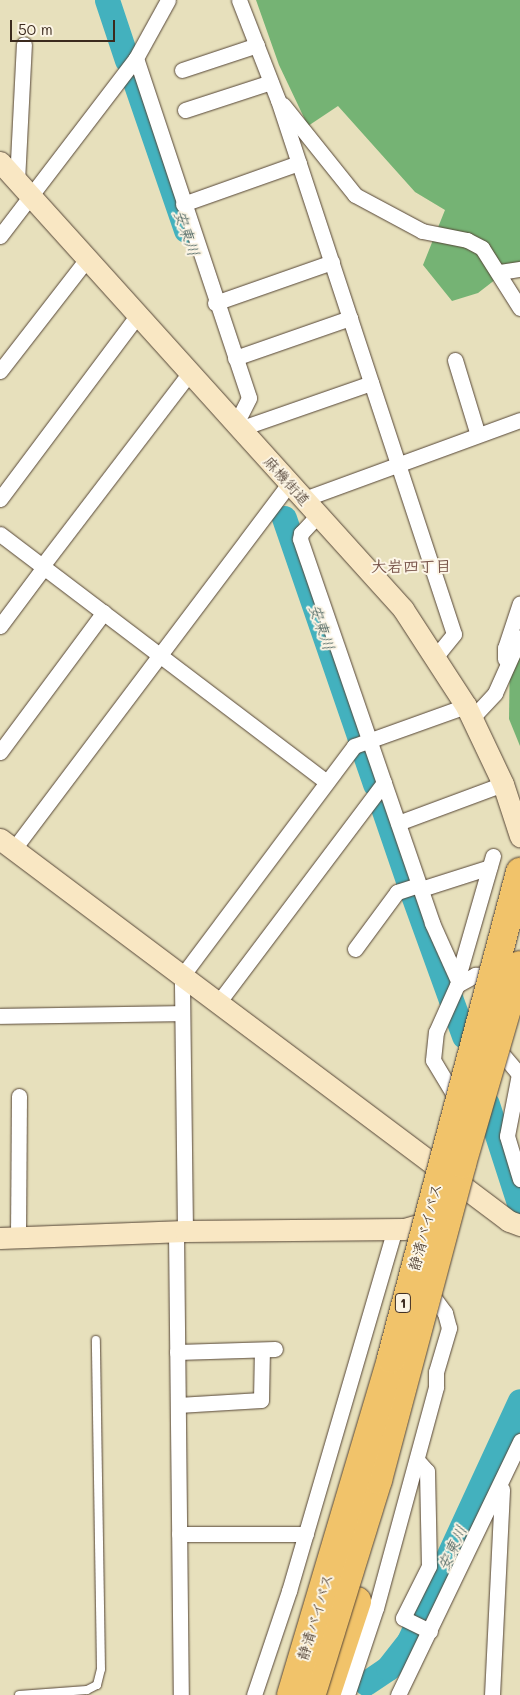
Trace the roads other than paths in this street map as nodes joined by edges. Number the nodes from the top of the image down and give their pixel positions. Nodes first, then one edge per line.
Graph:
1 (168, 0) edge
2 (239, 0) edge
3 (24, 44) dead end
4 (257, 45) junction
5 (136, 58) junction
6 (182, 70) dead end
7 (271, 82) junction
8 (278, 100) junction
9 (185, 110) dead end
10 (0, 162) edge
11 (299, 163) junction
12 (24, 189) junction
13 (183, 204) junction
14 (0, 236) edge
15 (87, 259) junction
16 (332, 262) junction
17 (520, 269) edge
18 (500, 272) junction
19 (215, 303) junction
20 (520, 308) edge
21 (137, 316) junction
22 (350, 318) junction
23 (235, 358) junction
24 (455, 360) dead end
25 (0, 371) edge
26 (189, 374) junction
27 (371, 383) junction
28 (520, 420) edge
29 (237, 427) junction
30 (478, 435) junction
31 (398, 464) junction
32 (297, 491) junction
33 (0, 500) edge
34 (318, 515) junction
35 (0, 534) edge
36 (43, 567) junction
37 (520, 603) edge
38 (104, 612) junction
39 (0, 626) edge
40 (520, 638) edge
41 (161, 656) junction
42 (436, 656) junction
43 (504, 672) junction
44 (469, 712) junction
45 (370, 740) junction
46 (0, 752) edge
47 (327, 782) junction
48 (384, 783) junction
49 (503, 784) junction
50 (398, 823) junction
51 (520, 836) edge
52 (6, 845) edge
53 (520, 872) edge
54 (420, 887) junction
55 (520, 914) edge
56 (520, 926) edge
57 (355, 950) dead end
58 (508, 972) edge
59 (182, 976) junction
60 (458, 982) junction
61 (218, 1003) junction
62 (181, 1013) junction
63 (0, 1016) edge
64 (503, 1055) dead end
65 (467, 1069) junction
66 (19, 1096) dead end
67 (470, 1107) junction
68 (438, 1169) junction
69 (520, 1179) edge
70 (460, 1185) junction
71 (452, 1216) junction
72 (424, 1223) junction
73 (520, 1225) edge
74 (395, 1229) junction
75 (180, 1231) junction
76 (9, 1238) edge
77 (431, 1294) junction
78 (96, 1340) dead end
79 (177, 1352) junction
80 (178, 1405) junction
81 (520, 1441) edge
82 (417, 1460) junction
83 (503, 1482) junction
84 (179, 1534) junction
85 (306, 1534) junction
86 (430, 1632) junction
87 (19, 1695) edge
88 (181, 1695) edge
89 (254, 1695) edge
90 (273, 1695) edge
91 (286, 1695) edge
92 (291, 1695) edge
93 (312, 1695) edge
94 (326, 1695) edge
95 (347, 1695) edge
96 (398, 1695) edge
97 (492, 1695) edge

1 - 5 street
2 - 4 street
3 - 12 street
4 - 6 street
4 - 7 street
5 - 12 street
5 - 13 street
7 - 8 street
7 - 9 street
8 - 11 street
8 - 18 street
10 - 12 street, 麻機街道
11 - 13 street
11 - 16 street
12 - 14 street
12 - 15 street, 麻機街道
13 - 19 street
15 - 21 street, 麻機街道
15 - 25 street
16 - 19 street
16 - 22 street
17 - 18 street
18 - 20 street
19 - 23 street
21 - 26 street, 麻機街道
21 - 33 street
22 - 23 street
22 - 27 street
23 - 29 street
24 - 30 street
26 - 29 street, 麻機街道
26 - 36 street
27 - 29 street
27 - 31 street
28 - 30 street
29 - 32 street, 麻機街道
30 - 31 street
31 - 32 street
31 - 42 street
32 - 34 street, 麻機街道
32 - 41 street
34 - 42 street, 麻機街道
34 - 45 street
35 - 36 street
36 - 38 street
36 - 39 street
37 - 43 street
38 - 41 street
38 - 46 street
40 - 43 street
41 - 47 street
41 - 52 street
42 - 44 street, 麻機街道
43 - 44 street
44 - 45 street
44 - 49 street, 麻機街道
45 - 47 street
45 - 48 street
47 - 59 street
48 - 50 street
48 - 61 street
49 - 50 street
49 - 51 street, 麻機街道
50 - 54 street
52 - 59 street
53 - 65 highway, 静清バイパス / 1, bridge
54 - 57 street
54 - 60 street
54 - 60 street
55 - 58 highway, 1
56 - 58 highway, 1
58 - 60 street
58 - 67 highway, 静清バイパス / 1, bridge
59 - 61 street
59 - 62 street
60 - 67 street
61 - 68 street
62 - 63 street
62 - 75 street
64 - 69 street
65 - 90 highway, 1, bridge
65 - 92 highway, 静清バイパス / 1, bridge
66 - 76 street
67 - 68 highway, 1
67 - 70 highway, 1
67 - 93 highway, 静清バイパス / 1, bridge
67 - 94 highway, 1, bridge
68 - 70 street
68 - 72 highway, 1
70 - 71 highway, 1
70 - 73 street
71 - 72 street
71 - 77 highway, 1
72 - 74 street
72 - 91 highway, 1
74 - 75 street
74 - 85 street
75 - 76 street
75 - 79 street
77 - 82 street
77 - 93 highway, 1
78 - 87 lane
79 - 80 street
79 - 80 street
80 - 84 street
81 - 83 street
82 - 86 street
82 - 95 street
83 - 86 street
83 - 97 street
84 - 85 street
84 - 88 street
85 - 89 street
86 - 96 street

